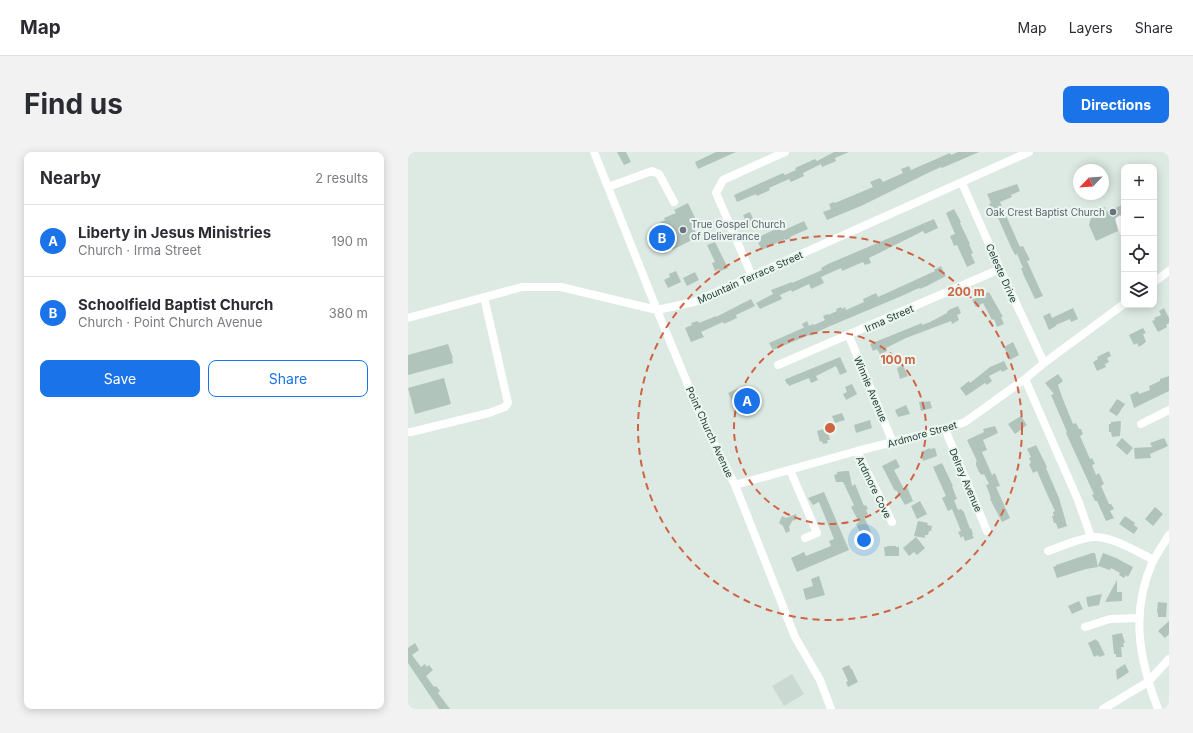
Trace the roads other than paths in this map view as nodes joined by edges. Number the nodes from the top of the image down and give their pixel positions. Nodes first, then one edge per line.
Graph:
1 (594, 152) edge
2 (785, 152) edge
3 (1029, 152) edge
4 (962, 183) junction
5 (608, 187) junction
6 (674, 202) dead end
7 (1120, 220) dead end
8 (1121, 223) edge
9 (1000, 269) junction
10 (1169, 271) edge
11 (752, 276) junction
12 (1157, 280) edge
13 (484, 297) junction
14 (1121, 306) edge
15 (657, 310) junction
16 (408, 318) edge
17 (849, 336) junction
18 (1044, 363) junction
19 (778, 365) dead end
20 (1025, 379) junction
21 (1169, 410) edge
22 (1141, 424) dead end
23 (945, 430) junction
24 (408, 432) edge
25 (893, 443) junction
26 (857, 451) junction
27 (790, 470) junction
28 (734, 485) junction
29 (892, 522) dead end
30 (987, 530) dead end
31 (1169, 534) edge
32 (1091, 537) junction
33 (805, 538) dead end
34 (1048, 550) dead end
35 (1154, 560) junction
36 (1139, 618) junction
37 (1085, 627) dead end
38 (1169, 659) edge
39 (1148, 682) junction
40 (831, 709) edge
41 (1104, 709) edge
42 (1158, 709) edge

1 - 5 street, Point Church Avenue
2 - 11 street
3 - 4 street, Mountain Terrace Street
4 - 9 street, Celeste Drive
4 - 11 street, Mountain Terrace Street
5 - 6 street
5 - 15 street, Point Church Avenue
7 - 8 street
9 - 17 street, Irma Street
9 - 18 street, Celeste Drive
10 - 12 street
11 - 15 street, Mountain Terrace Street
13 - 15 street, Mountain Terrace Street
13 - 16 street, Mountain Terrace Street
13 - 24 street
14 - 18 street, Ardmore Street
15 - 28 street, Point Church Avenue
17 - 19 street, Irma Street
17 - 25 street, Winnie Avenue
18 - 20 street, Ardmore Street
20 - 23 street, Ardmore Street
20 - 32 street
21 - 22 street
23 - 25 street, Ardmore Street
23 - 30 street, Delray Avenue
25 - 26 street, Ardmore Street
26 - 27 street, Ardmore Street
26 - 29 street, Ardmore Cove
27 - 28 street, Ardmore Street
27 - 33 street
28 - 40 street, Point Church Avenue
31 - 35 street
32 - 34 street
32 - 35 street
35 - 36 street
36 - 37 street
36 - 39 street
38 - 39 street
39 - 41 street
39 - 42 street

